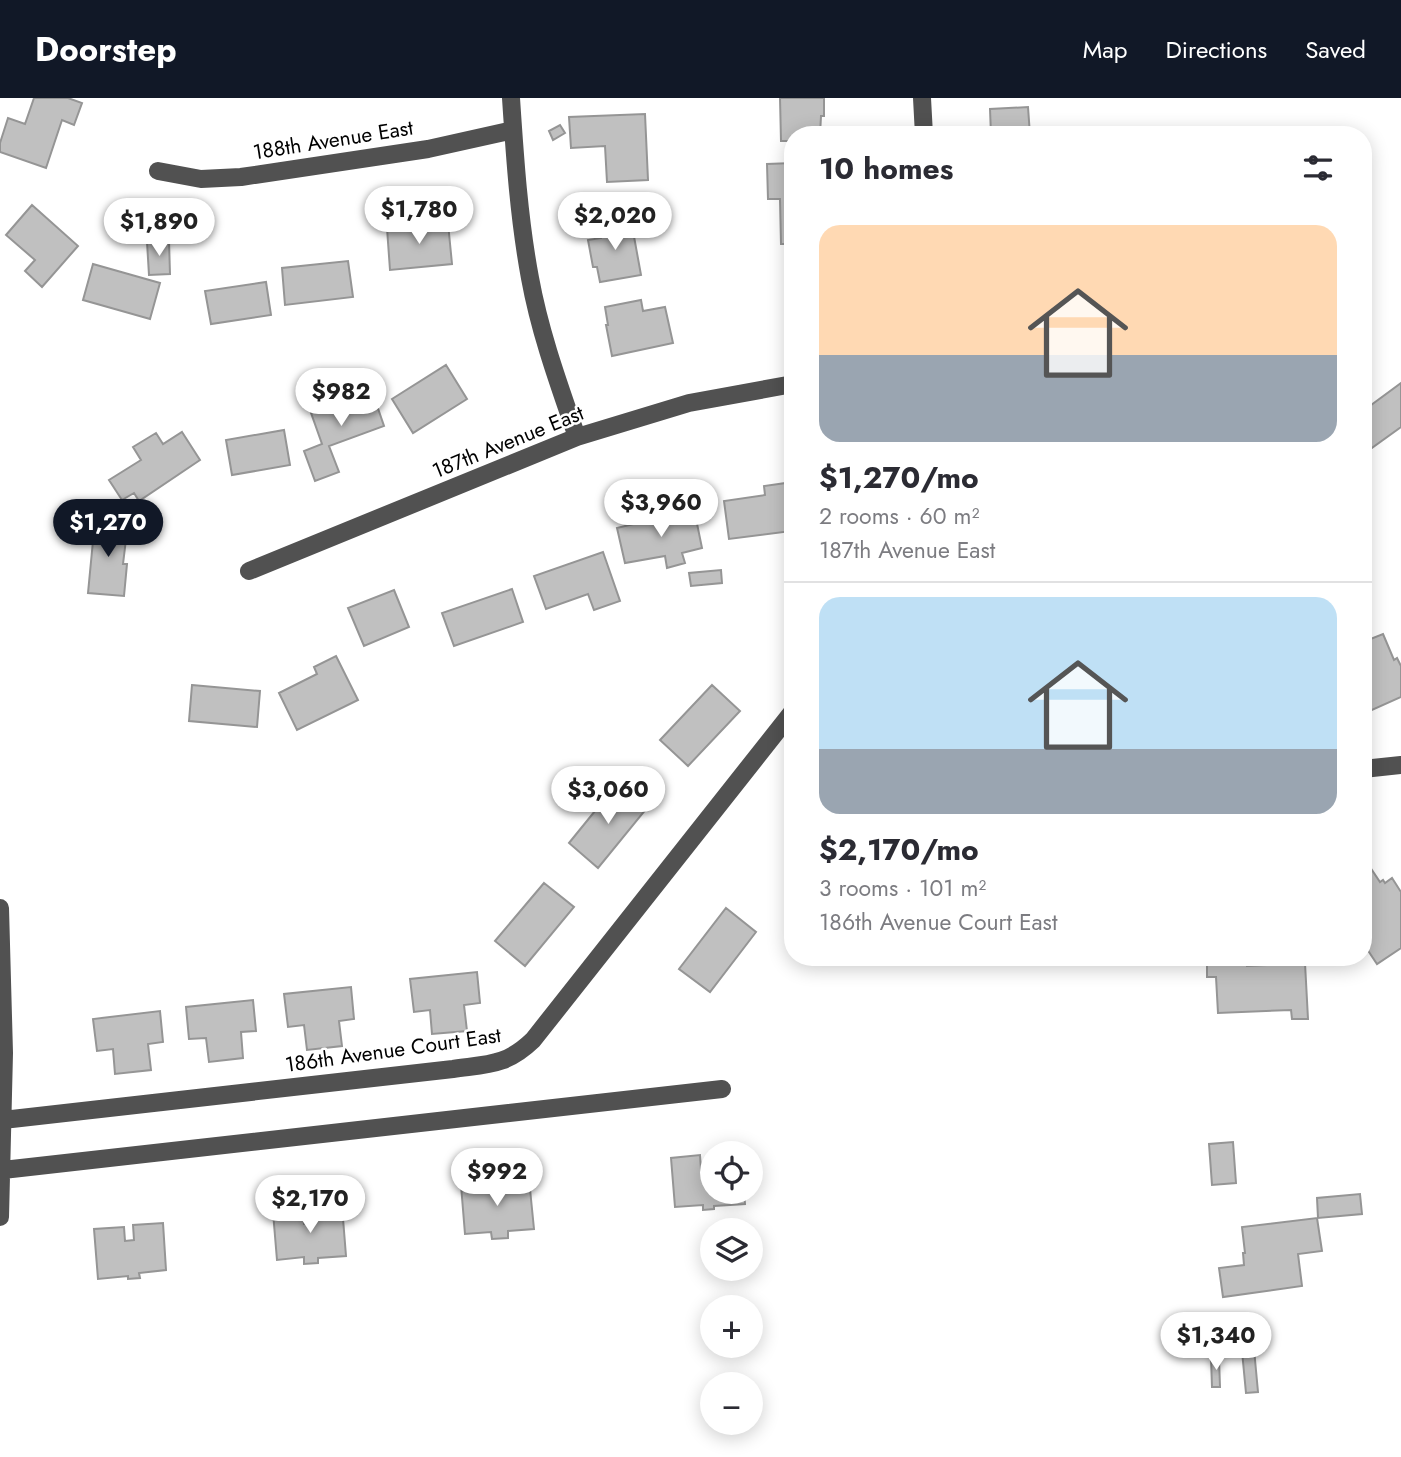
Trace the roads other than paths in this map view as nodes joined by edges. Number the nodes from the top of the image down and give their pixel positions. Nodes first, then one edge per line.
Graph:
1 (511, 98) edge
2 (922, 98) edge
3 (924, 126) edge
4 (513, 130) junction
5 (158, 171) dead end
6 (784, 386) edge
7 (578, 437) junction
8 (249, 571) dead end
9 (784, 722) edge
10 (1401, 765) edge
11 (1372, 768) edge
12 (0, 908) edge
13 (722, 1089) dead end
14 (3, 1120) junction
15 (3, 1170) junction
16 (0, 1217) edge

1 - 4 street
2 - 3 street
4 - 5 street, 188th Avenue East
4 - 7 street
6 - 7 street, 187th Avenue East
7 - 8 street, 187th Avenue East
9 - 14 street, 186th Avenue Court East
10 - 11 street
12 - 14 street
13 - 15 street
14 - 15 street
15 - 16 street

